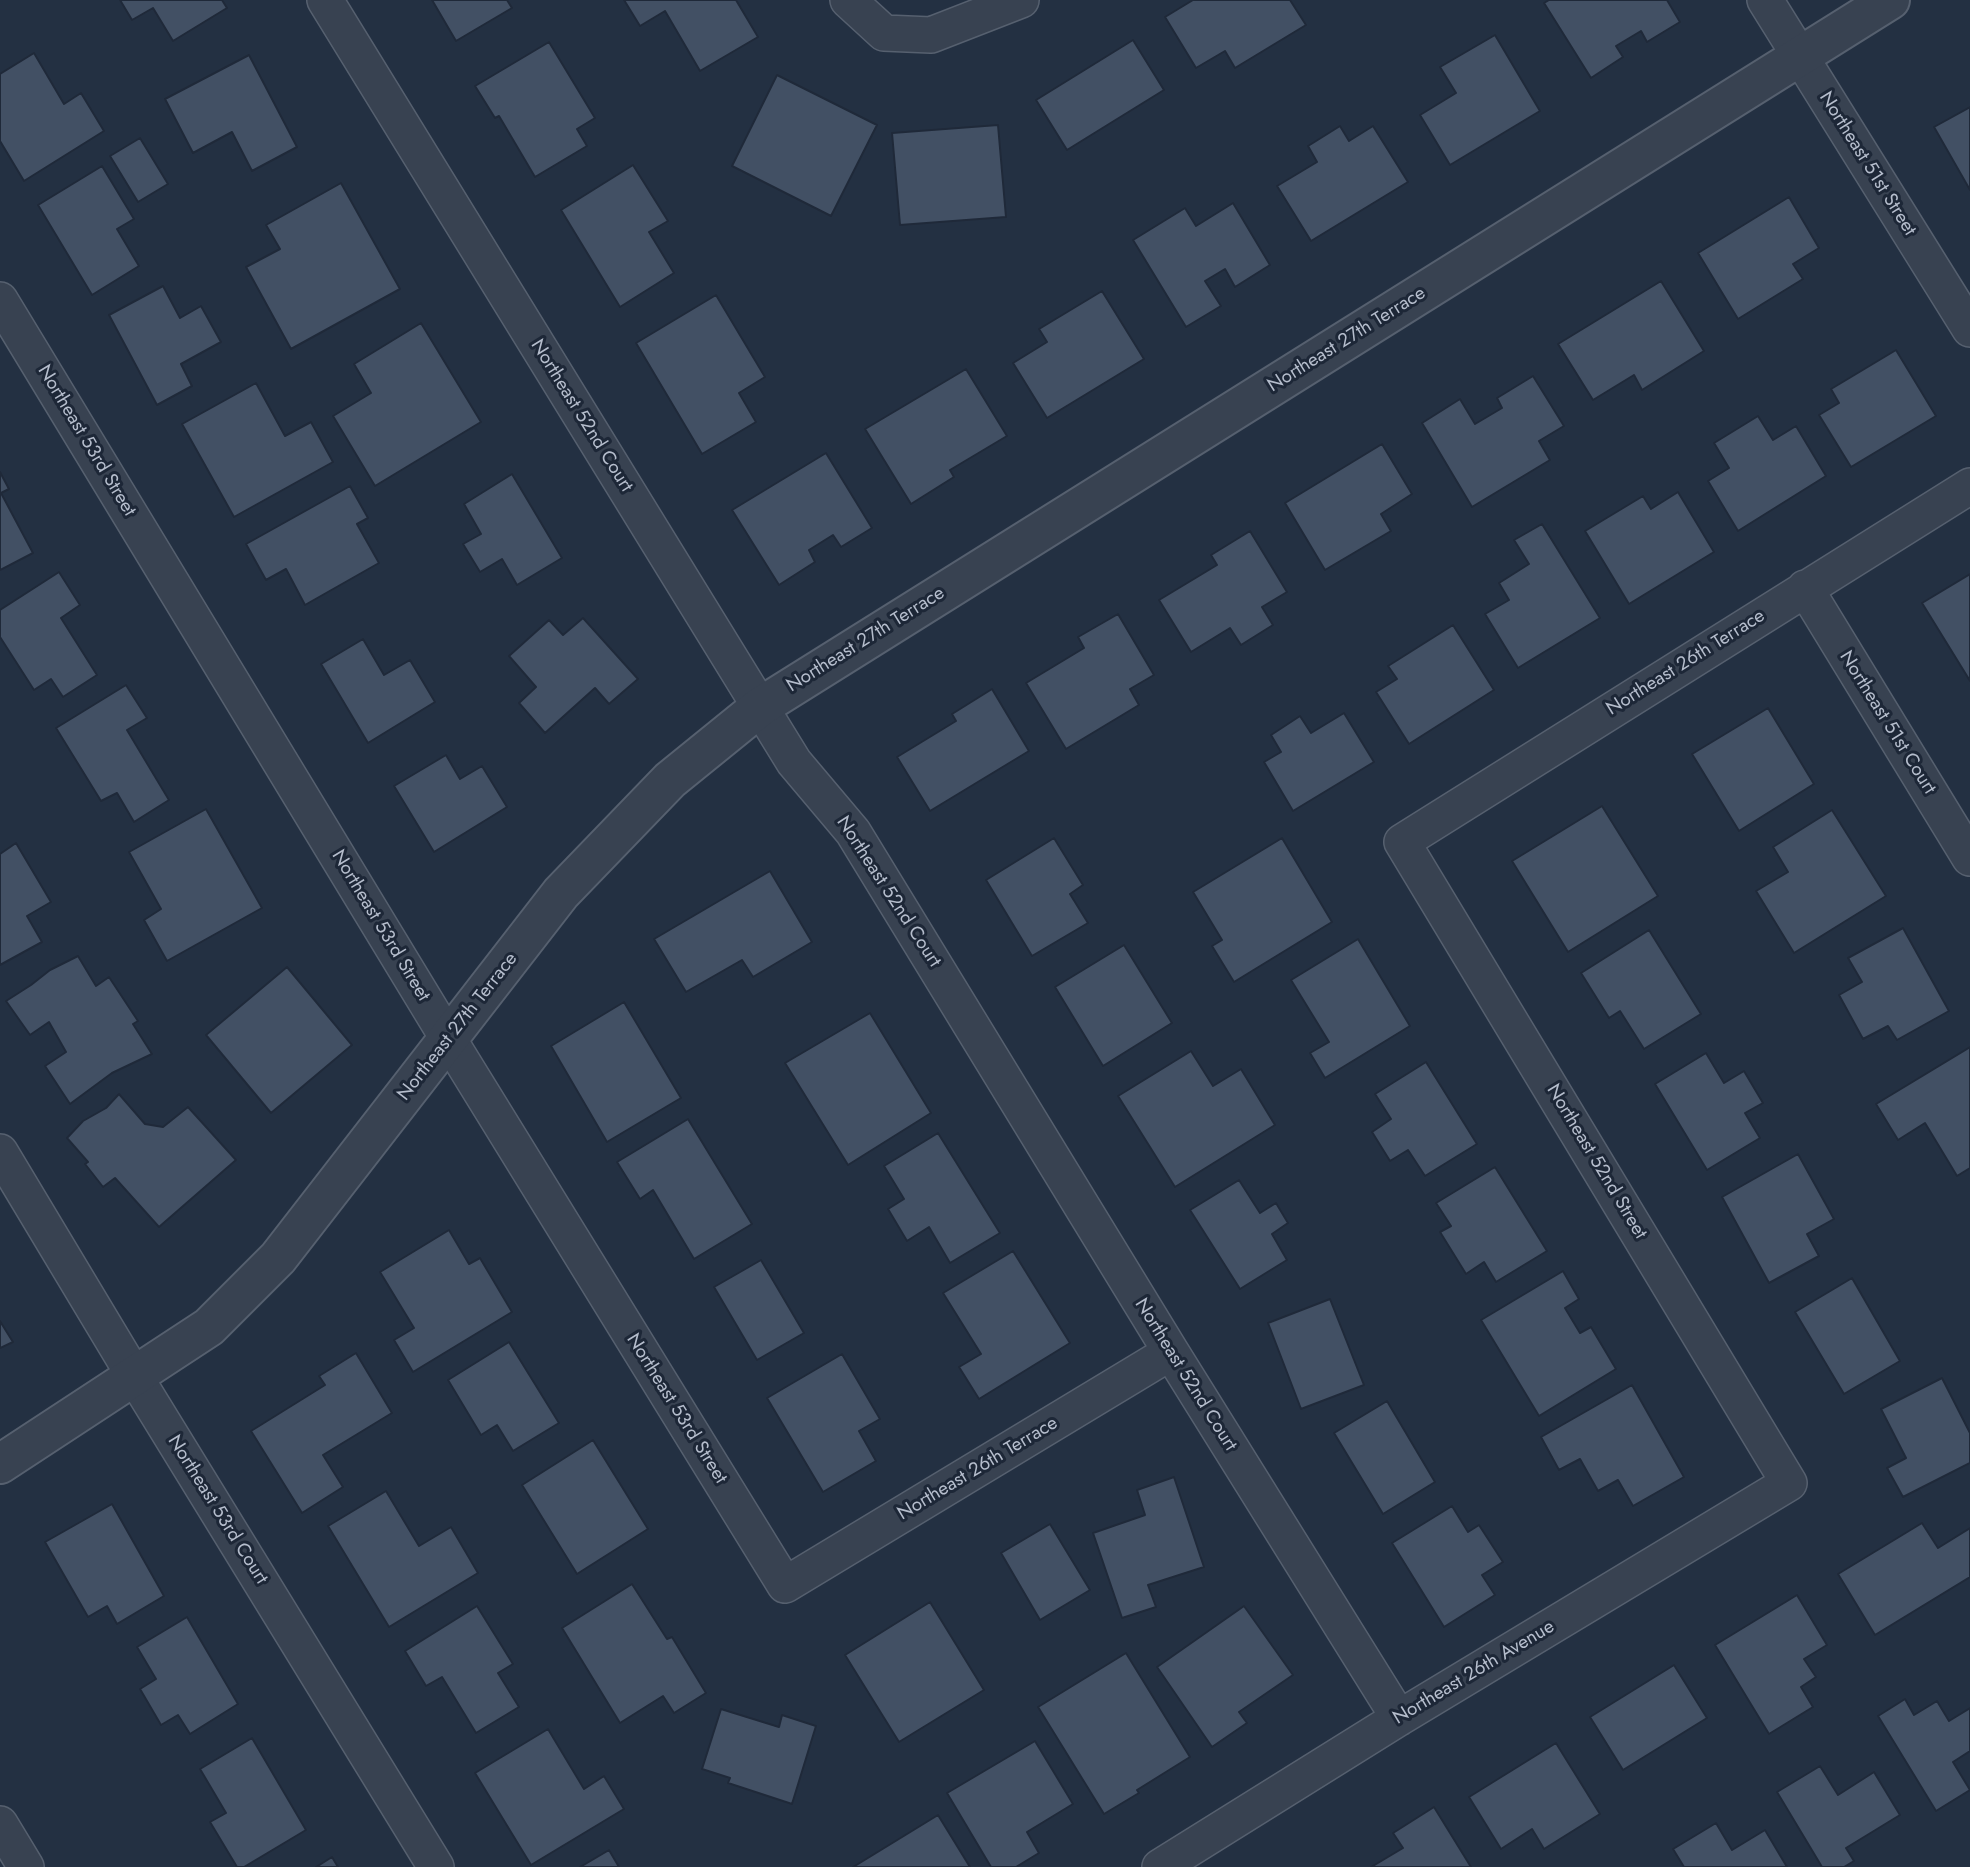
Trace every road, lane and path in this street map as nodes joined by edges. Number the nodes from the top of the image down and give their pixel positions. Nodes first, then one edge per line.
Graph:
1 (324, 0) edge
2 (848, 0) edge
3 (1021, 0) edge
4 (1765, 0) edge
5 (1890, 0) edge
6 (1800, 56) junction
7 (0, 300) edge
8 (1970, 328) edge
9 (1970, 486) edge
10 (1804, 588) junction
11 (760, 706) junction
12 (1402, 842) joint
13 (1970, 858) edge
14 (449, 1040) junction
15 (0, 1152) edge
16 (1171, 1352) junction
17 (135, 1377) junction
18 (0, 1464) edge
19 (1789, 1483) joint
20 (785, 1585) joint
21 (1399, 1718) junction
22 (0, 1824) edge
23 (26, 1867) edge
24 (436, 1867) edge
25 (1160, 1867) edge

1 - 11 street, Northeast 52nd Court
2 - 3 street
4 - 6 street, Northeast 51st Street
5 - 6 street, Northeast 27th Terrace
6 - 8 street, Northeast 51st Street
6 - 11 street, Northeast 27th Terrace
7 - 14 street, Northeast 53rd Street
9 - 10 street, Northeast 26th Terrace
10 - 12 street, Northeast 26th Terrace
10 - 13 street, Northeast 51st Court
11 - 14 street, Northeast 27th Terrace
11 - 16 street, Northeast 52nd Court
12 - 19 street, Northeast 52nd Street
14 - 17 street, Northeast 27th Terrace
14 - 20 street, Northeast 53rd Street
15 - 17 street, Northeast 53rd Court
16 - 20 street, Northeast 26th Terrace
16 - 21 street, Northeast 52nd Court
17 - 18 street, Northeast 27th Terrace
17 - 24 street, Northeast 53rd Court
19 - 21 street, Northeast 26th Avenue
21 - 25 street, Northeast 26th Avenue
22 - 23 street

